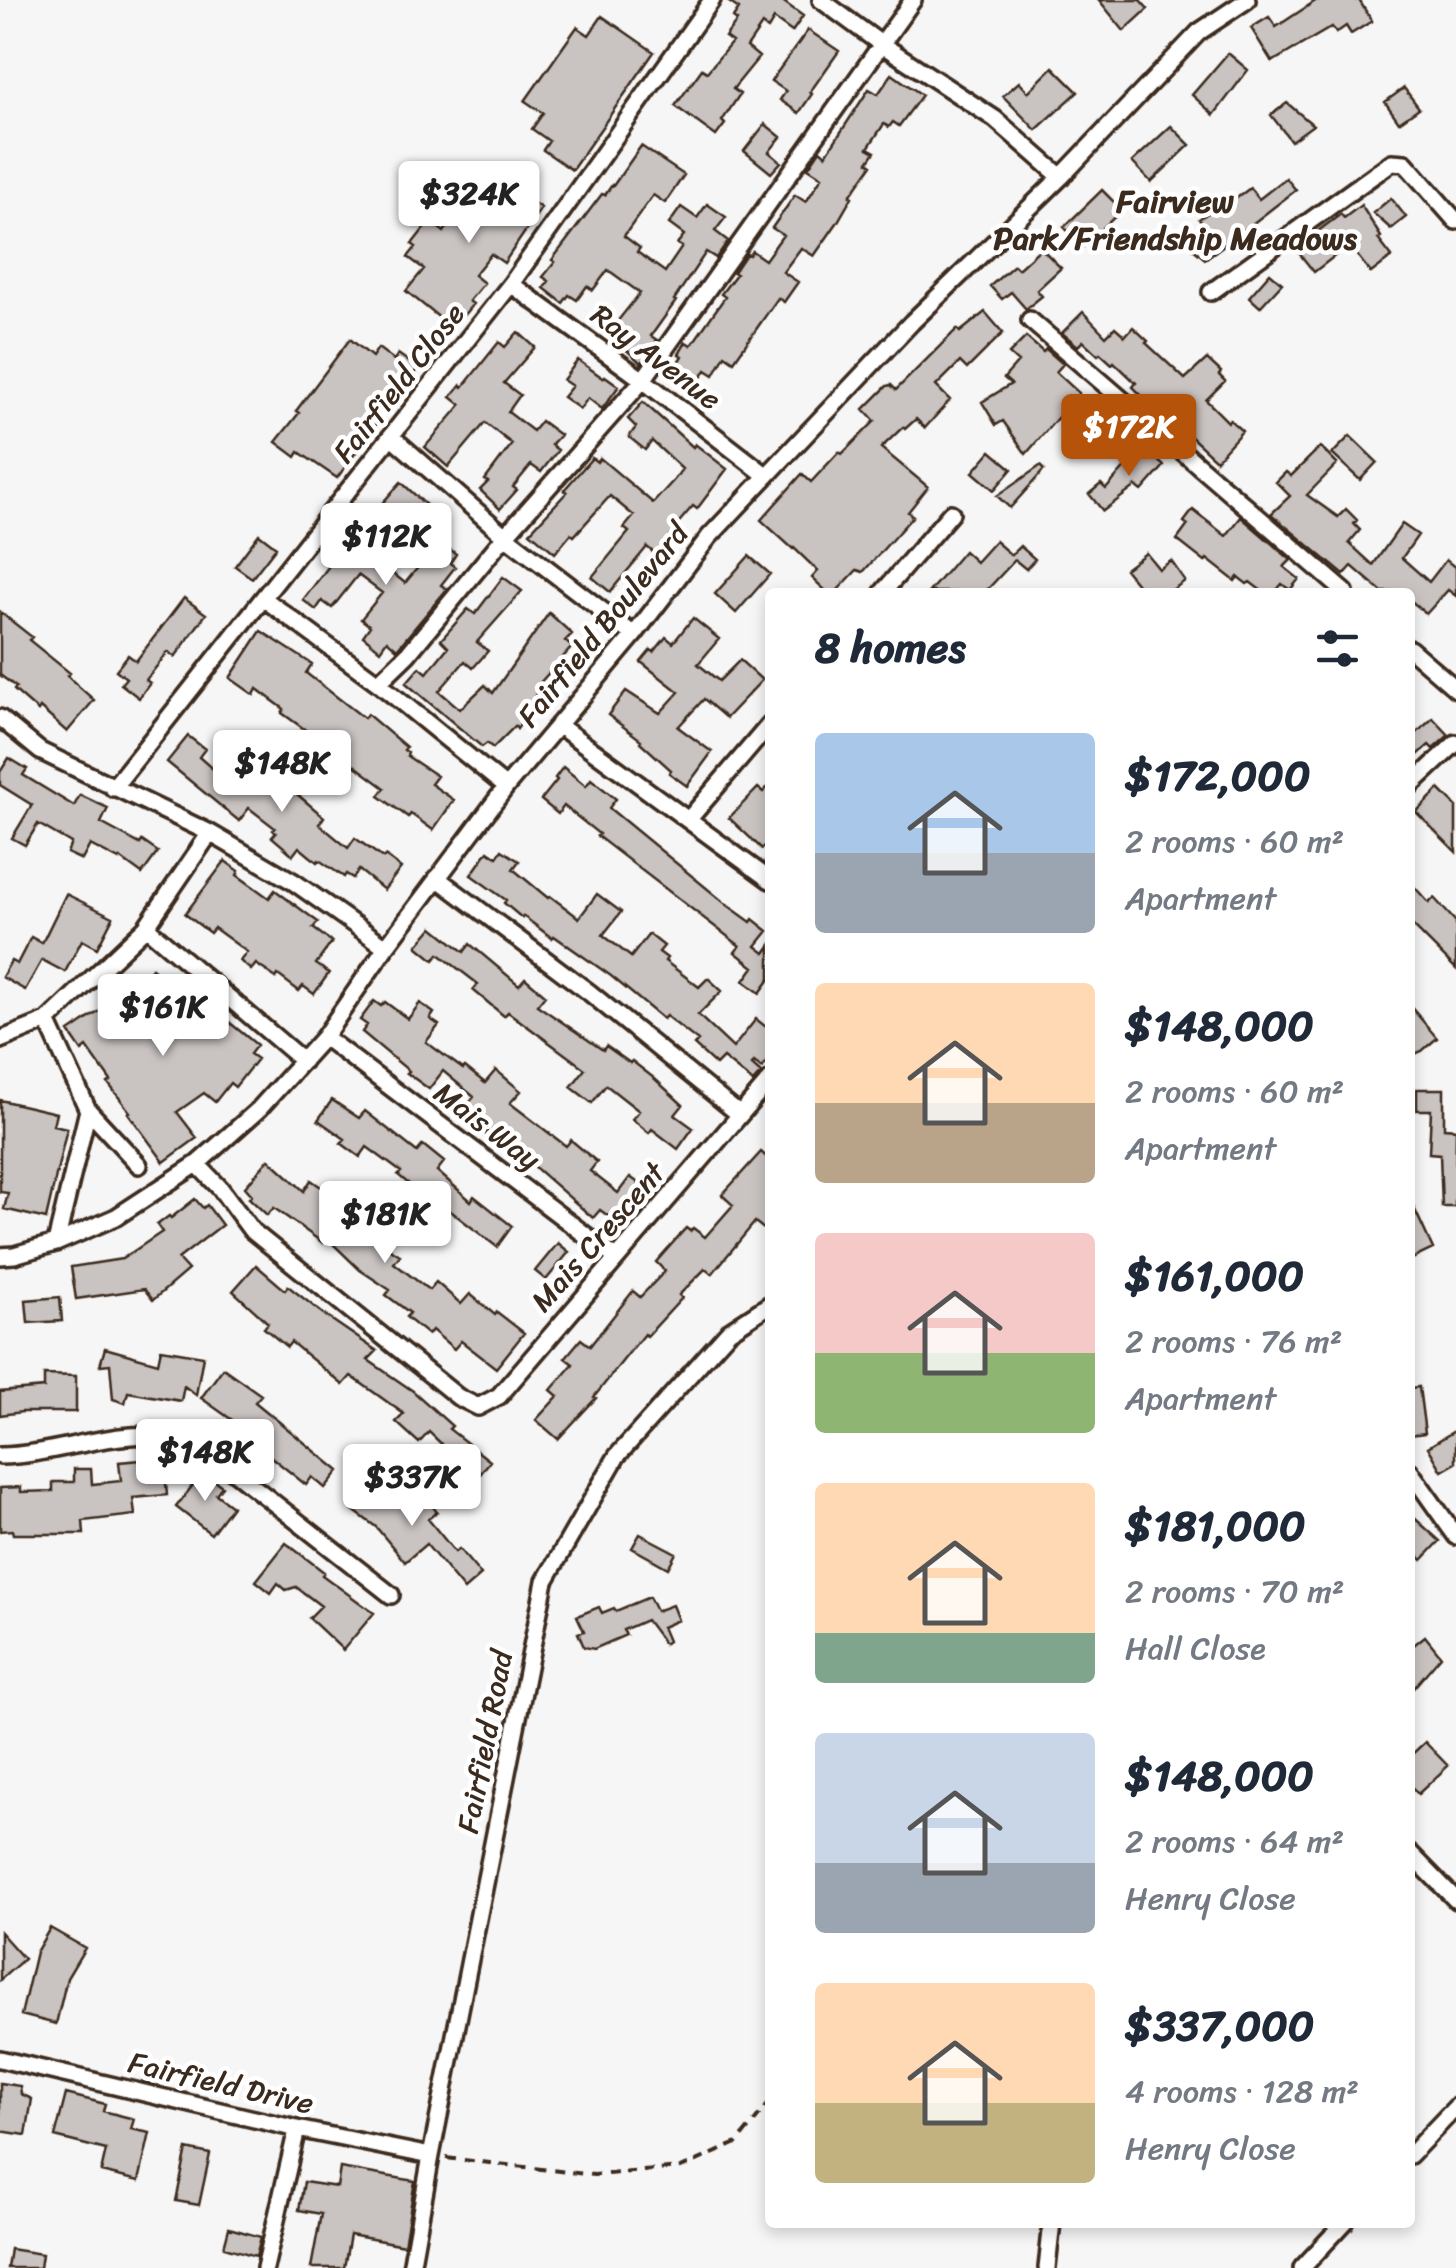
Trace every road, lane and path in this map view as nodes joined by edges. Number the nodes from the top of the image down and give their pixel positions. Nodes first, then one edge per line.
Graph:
1 (712, 0) edge
2 (821, 0) edge
3 (913, 0) edge
4 (1247, 0) edge
5 (881, 44) junction
6 (1061, 177) junction
7 (1456, 221) edge
8 (511, 284) junction
9 (1212, 292) dead end
10 (1030, 320) dead end
11 (643, 380) junction
12 (392, 437) junction
13 (766, 476) junction
14 (951, 514) dead end
15 (505, 536) junction
16 (886, 588) edge
17 (1340, 588) edge
18 (263, 598) junction
19 (634, 635) junction
20 (1415, 653) edge
21 (378, 683) junction
22 (1456, 688) edge
23 (0, 718) edge
24 (558, 724) junction
25 (765, 730) edge
26 (1456, 743) edge
27 (1415, 781) edge
28 (506, 787) junction
29 (113, 788) junction
30 (689, 818) junction
31 (210, 832) junction
32 (765, 876) edge
33 (438, 878) junction
34 (146, 926) junction
35 (386, 947) junction
36 (47, 1021) junction
37 (324, 1037) junction
38 (0, 1040) edge
39 (302, 1061) junction
40 (765, 1086) edge
41 (88, 1110) junction
42 (740, 1115) junction
43 (197, 1164) junction
44 (139, 1165) dead end
45 (56, 1243) junction
46 (0, 1256) edge
47 (616, 1258) junction
48 (765, 1307) edge
49 (0, 1456) edge
50 (1415, 1478) edge
51 (1456, 1536) edge
52 (391, 1595) dead end
53 (1415, 1858) edge
54 (1456, 1900) edge
55 (0, 2059) edge
56 (1456, 2107) edge
57 (765, 2108) edge
58 (297, 2129) junction
59 (1415, 2150) edge
60 (431, 2156) junction
61 (1051, 2228) edge
62 (1339, 2228) edge
63 (265, 2268) edge
64 (411, 2268) edge
65 (1047, 2268) edge
66 (1302, 2268) edge

1 - 8 street, Fairfield Close
2 - 5 street
3 - 5 street
4 - 6 street, Fairfield Boulevard
5 - 6 street
5 - 11 street
6 - 13 street, Fairfield Boulevard
7 - 9 street
8 - 11 street, Ray Avenue
8 - 12 street, Fairfield Close
10 - 17 street
11 - 13 street, Ray Avenue
11 - 15 street
12 - 15 street
12 - 18 street, Fairfield Close
13 - 19 street, Fairfield Boulevard
14 - 16 street
15 - 19 street
15 - 21 street
18 - 21 street
18 - 29 street, Fairfield Close
19 - 24 street, Fairfield Boulevard
20 - 22 street
21 - 28 street
23 - 29 street
24 - 28 street, Fairfield Boulevard
24 - 30 street
25 - 30 street
26 - 27 street
28 - 33 street, Fairfield Boulevard
29 - 31 street
30 - 32 street
31 - 34 street
31 - 35 street
33 - 35 street, Fairfield Boulevard
33 - 42 street
34 - 36 street
34 - 39 street
35 - 37 street, Fairfield Boulevard
36 - 38 street
36 - 41 street
37 - 39 street, Fairfield Boulevard
37 - 47 street, Mais Way
39 - 43 street, Fairfield Boulevard
40 - 42 street, Mais Crescent
41 - 44 street
41 - 45 street
42 - 47 street, Mais Crescent
43 - 45 street, Fairfield Boulevard
43 - 47 street, Mais Crescent
45 - 46 street, Fairfield Boulevard
48 - 60 street, Fairfield Road
49 - 52 street
50 - 51 street
53 - 54 street
55 - 58 street, Fairfield Drive
56 - 59 street
57 - 60 path
58 - 60 street, Fairfield Drive
58 - 63 street
60 - 64 street, Fairfield Road
61 - 65 street
62 - 66 street

